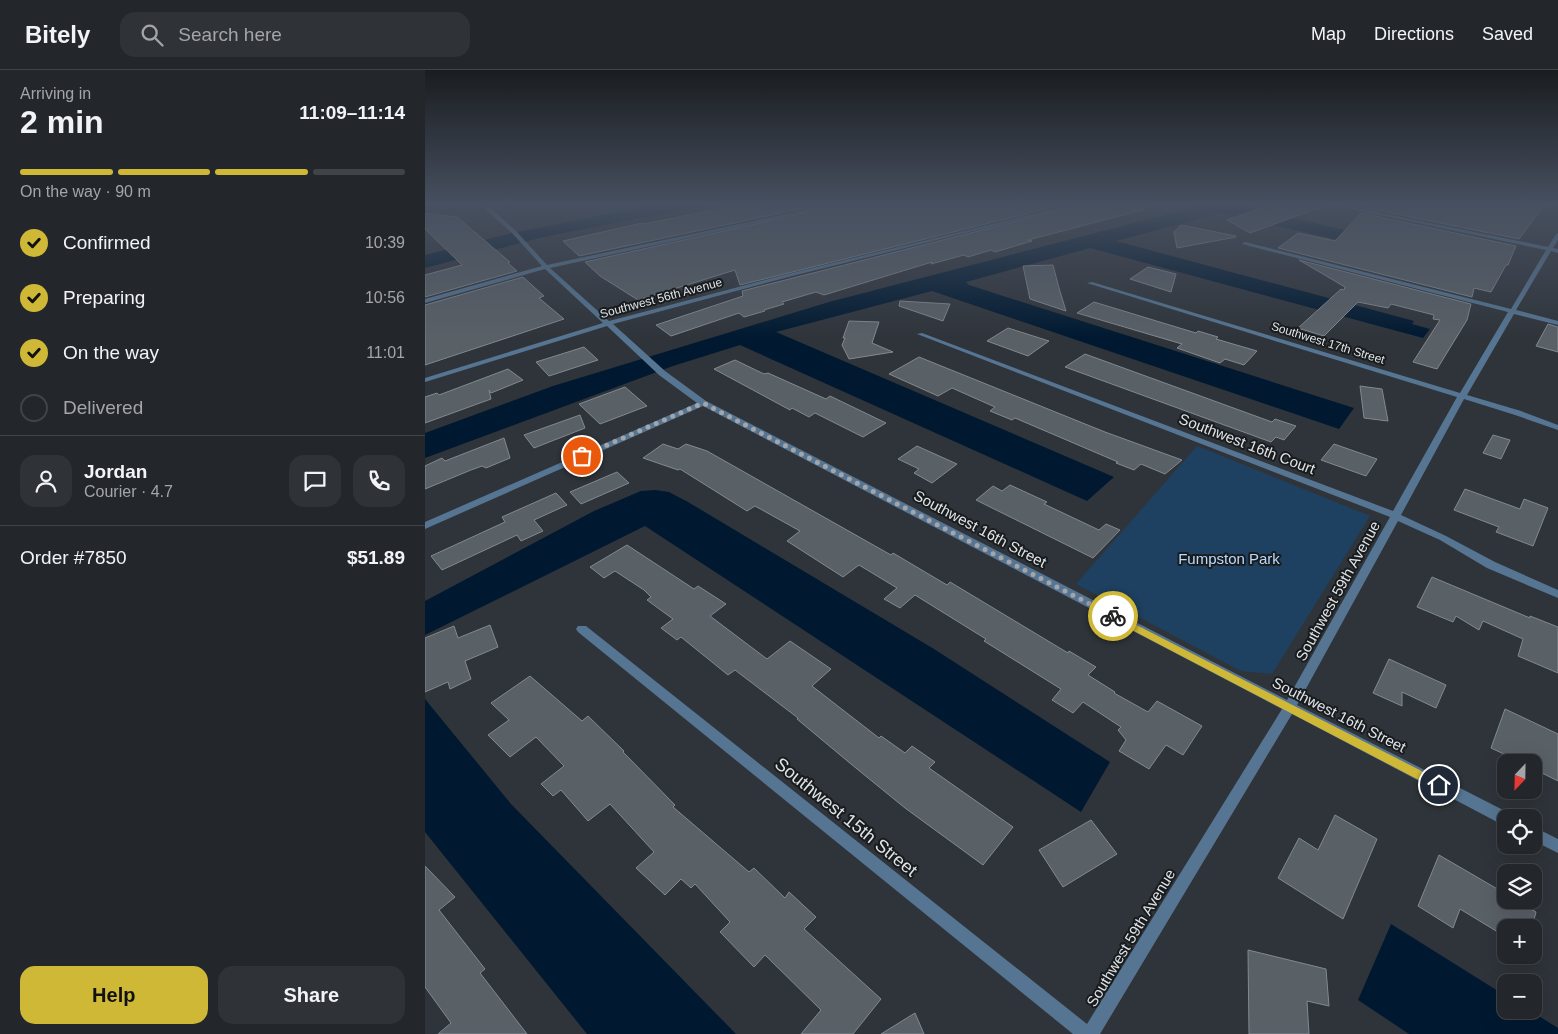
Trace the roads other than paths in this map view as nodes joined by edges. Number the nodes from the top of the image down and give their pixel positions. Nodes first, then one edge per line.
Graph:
1 (529, 249) edge
2 (630, 249) edge
3 (896, 249) edge
4 (1265, 249) edge
5 (1554, 250) edge
6 (546, 267) junction
7 (1090, 283) dead end
8 (425, 301) edge
9 (1513, 312) junction
10 (609, 323) junction
11 (1558, 323) edge
12 (919, 334) dead end
13 (425, 380) edge
14 (1462, 396) junction
15 (703, 403) junction
16 (1558, 428) edge
17 (1396, 516) junction
18 (425, 526) edge
19 (1558, 594) edge
20 (582, 629) dead end
21 (1289, 708) junction
22 (1497, 815) edge
23 (1542, 838) edge
24 (1558, 846) edge
25 (1088, 1034) edge

1 - 6 street, Southwest 16th Street
2 - 6 street
3 - 10 street, Southwest 56th Avenue
4 - 9 street
5 - 9 street, Southwest 59th Avenue
6 - 8 street
6 - 10 street, Southwest 16th Street
7 - 14 street, Southwest 17th Street
9 - 11 street
9 - 14 street, Southwest 59th Avenue
10 - 13 street, Southwest 56th Avenue
10 - 15 street, Southwest 16th Street
12 - 17 street, Southwest 16th Court
14 - 16 street, Southwest 17th Street
14 - 17 street, Southwest 59th Avenue
15 - 18 street
15 - 21 street, Southwest 16th Street
17 - 19 street, Southwest 16th Court
17 - 21 street, Southwest 59th Avenue
20 - 25 street, Southwest 15th Street
21 - 22 street, Southwest 16th Street
21 - 25 street, Southwest 59th Avenue
23 - 24 street

